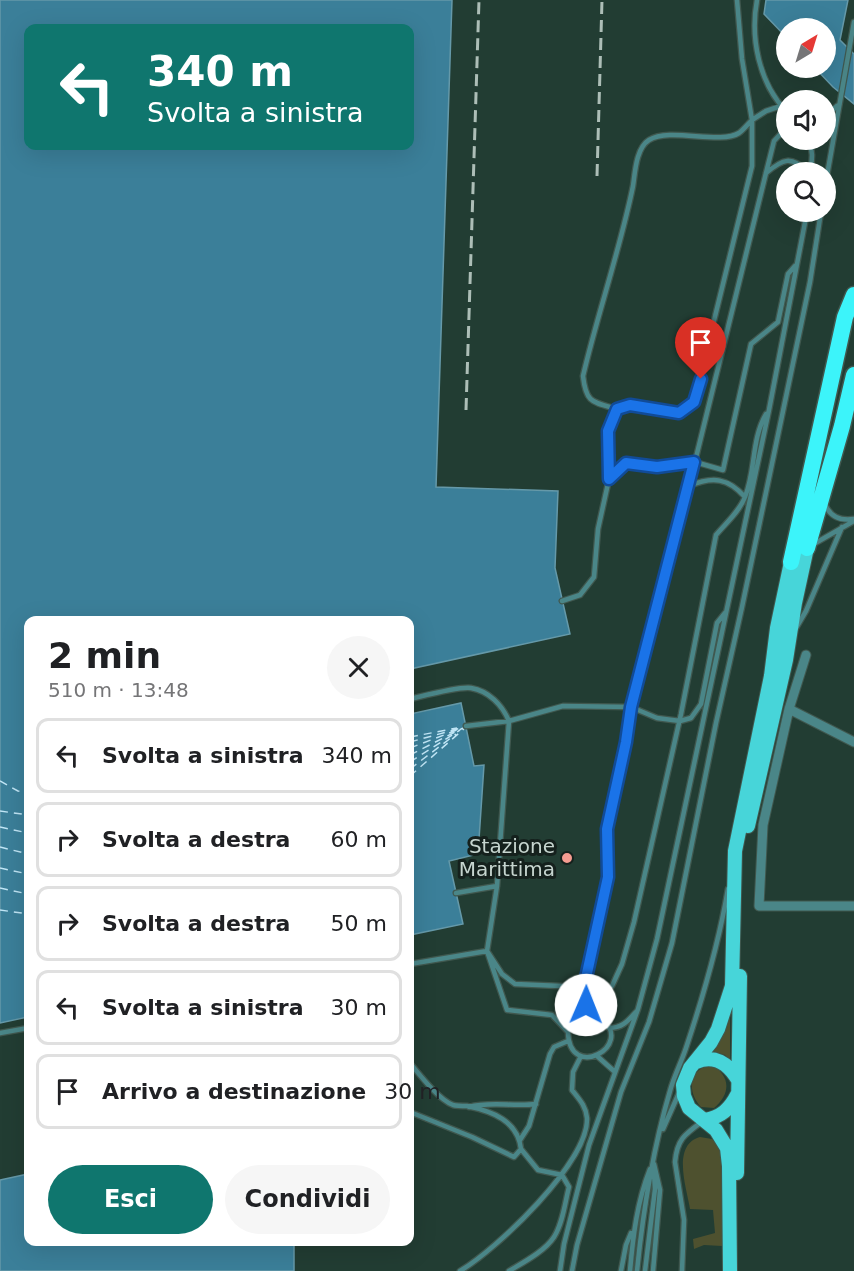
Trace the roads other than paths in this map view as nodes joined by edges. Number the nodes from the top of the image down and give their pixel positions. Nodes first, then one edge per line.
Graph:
1 (738, 0) edge
2 (757, 0) edge
3 (854, 22) edge
4 (776, 97) edge
5 (839, 104) junction
6 (836, 107) edge
7 (776, 108) edge
8 (752, 120) junction
9 (776, 139) edge
10 (829, 162) edge
11 (776, 165) edge
12 (766, 173) junction
13 (805, 222) edge
14 (819, 222) edge
15 (797, 264) junction
16 (854, 295) edge
17 (854, 375) edge
18 (617, 409) junction
19 (769, 410) junction
20 (694, 462) junction
21 (609, 479) junction
22 (689, 486) junction
23 (822, 494) junction
24 (745, 496) junction
25 (749, 503) junction
26 (854, 520) edge
27 (842, 527) junction
28 (807, 548) junction
29 (791, 562) junction
30 (562, 601) dead end
31 (725, 612) junction
32 (789, 641) junction
33 (806, 655) dead end
34 (414, 698) edge
35 (631, 707) junction
36 (789, 709) junction
37 (509, 721) junction
38 (680, 721) junction
39 (466, 726) dead end
40 (854, 742) edge
41 (735, 851) junction
42 (497, 886) junction
43 (456, 893) dead end
44 (854, 906) edge
45 (487, 951) junction
46 (414, 963) edge
47 (584, 987) junction
48 (638, 1009) junction
49 (589, 1015) junction
50 (609, 1028) junction
51 (24, 1029) edge
52 (568, 1032) junction
53 (0, 1033) edge
54 (568, 1041) junction
55 (581, 1056) junction
56 (597, 1056) junction
57 (696, 1062) junction
58 (414, 1067) edge
59 (615, 1072) junction
60 (683, 1085) junction
61 (738, 1086) junction
62 (536, 1104) junction
63 (469, 1107) junction
64 (414, 1114) edge
65 (705, 1120) junction
66 (520, 1140) junction
67 (658, 1143) junction
68 (521, 1149) junction
69 (654, 1161) junction
70 (562, 1175) junction
71 (633, 1228) junction
72 (460, 1271) edge
73 (509, 1271) edge
74 (560, 1271) edge
75 (572, 1271) edge
76 (621, 1271) edge
77 (630, 1271) edge
78 (637, 1271) edge
79 (645, 1271) edge
80 (653, 1271) edge
81 (682, 1271) edge
82 (730, 1271) edge
83 (738, 1271) edge

1 - 8 lane
2 - 4 lane
3 - 5 lane
5 - 6 lane
5 - 10 lane
7 - 8 lane
8 - 18 lane
8 - 18 lane
9 - 12 lane
11 - 12 lane
12 - 20 lane
13 - 15 lane
14 - 75 lane
15 - 19 lane
15 - 20 lane
16 - 29 highway
17 - 23 highway
18 - 21 lane
19 - 24 lane
19 - 25 lane
20 - 21 lane
20 - 22 lane
21 - 30 lane
22 - 24 lane
22 - 35 lane
23 - 26 lane
23 - 28 highway
24 - 25 lane
24 - 38 lane
25 - 31 lane
26 - 27 lane
27 - 28 lane
27 - 32 lane
28 - 29 lane
28 - 32 main road
29 - 41 main road
31 - 38 lane
31 - 48 lane
32 - 61 main road
33 - 36 street
34 - 37 lane
35 - 37 lane
35 - 38 lane
35 - 47 lane
36 - 40 street
36 - 44 street
37 - 39 lane
37 - 42 lane
38 - 47 lane
41 - 57 main road
41 - 67 lane
42 - 43 lane
42 - 45 lane
45 - 46 lane
45 - 47 lane
45 - 52 lane
47 - 49 lane
48 - 50 lane
48 - 59 lane
49 - 50 lane
49 - 52 lane
50 - 56 lane
51 - 53 lane
52 - 54 lane
54 - 55 lane
54 - 62 lane
55 - 56 lane
55 - 70 lane
56 - 59 lane
57 - 60 main road
57 - 61 main road
58 - 63 lane
59 - 74 lane
60 - 65 main road
60 - 67 lane
61 - 65 main road
61 - 83 main road
62 - 63 lane
62 - 66 lane
63 - 66 lane
64 - 68 lane
65 - 81 lane
65 - 82 main road
66 - 68 lane
67 - 69 lane
68 - 70 lane
69 - 71 lane
69 - 78 lane
69 - 79 lane
69 - 80 lane
70 - 72 lane
70 - 73 lane
71 - 76 lane
71 - 77 lane

